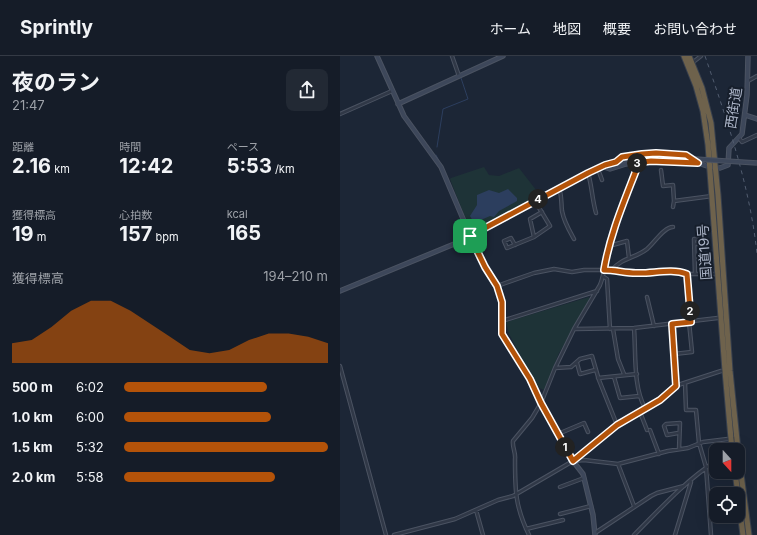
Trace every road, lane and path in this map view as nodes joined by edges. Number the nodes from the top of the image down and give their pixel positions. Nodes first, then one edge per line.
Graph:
1 (377, 56) edge
2 (452, 56) edge
3 (503, 56) edge
4 (684, 56) edge
5 (689, 56) edge
6 (701, 56) edge
7 (748, 56) edge
8 (692, 62) junction
9 (459, 76) junction
10 (757, 76) edge
11 (748, 81) junction
12 (392, 91) junction
13 (398, 104) junction
14 (340, 114) edge
15 (745, 115) junction
16 (757, 119) edge
17 (757, 135) edge
18 (739, 138) junction
19 (616, 162) junction
20 (635, 163) junction
21 (698, 163) junction
22 (757, 163) edge
23 (605, 165) junction
24 (713, 167) junction
25 (598, 168) junction
26 (661, 170) dead end
27 (588, 173) junction
28 (602, 180) dead end
29 (559, 188) junction
30 (712, 196) junction
31 (535, 201) junction
32 (674, 201) junction
33 (673, 207) dead end
34 (542, 212) junction
35 (596, 213) dead end
36 (673, 227) dead end
37 (470, 236) junction
38 (534, 237) junction
39 (574, 239) dead end
40 (694, 244) dead end
41 (515, 245) dead end
42 (608, 246) junction
43 (629, 258) junction
44 (604, 270) junction
45 (612, 270) junction
46 (687, 274) junction
47 (695, 274) junction
48 (721, 274) junction
49 (604, 277) junction
50 (497, 286) junction
51 (340, 291) edge
52 (597, 291) junction
53 (647, 298) dead end
54 (724, 317) junction
55 (502, 321) junction
56 (690, 322) junction
57 (672, 324) junction
58 (654, 326) junction
59 (634, 328) junction
60 (574, 329) junction
61 (611, 329) junction
62 (674, 354) junction
63 (577, 362) junction
64 (340, 366) edge
65 (555, 368) junction
66 (595, 370) junction
67 (727, 371) junction
68 (624, 374) junction
69 (637, 374) junction
70 (614, 377) junction
71 (598, 378) junction
72 (685, 383) junction
73 (676, 386) junction
74 (639, 396) junction
75 (541, 403) junction
76 (645, 408) junction
77 (640, 412) junction
78 (617, 425) junction
79 (588, 432) dead end
80 (678, 433) junction
81 (558, 434) junction
82 (734, 438) junction
83 (699, 443) junction
84 (733, 443) edge
85 (736, 443) edge
86 (679, 449) junction
87 (659, 454) junction
88 (573, 461) junction
89 (618, 464) junction
90 (709, 465) edge
91 (706, 467) junction
92 (584, 478) junction
93 (742, 479) edge
94 (691, 480) junction
95 (684, 486) junction
96 (560, 487) dead end
97 (515, 494) junction
98 (591, 506) junction
99 (634, 506) junction
100 (476, 510) junction
101 (560, 514) dead end
102 (562, 520) dead end
103 (742, 523) edge
104 (526, 529) junction
105 (638, 531) junction
106 (595, 534) edge
107 (386, 535) edge
108 (394, 535) edge
109 (483, 535) edge
110 (529, 535) edge
111 (634, 535) edge
112 (639, 535) edge
113 (676, 535) edge
114 (711, 535) edge
115 (743, 535) edge
116 (749, 535) edge

1 - 12 street
2 - 9 street
3 - 9 street
4 - 24 highway, 国道19号
5 - 8 highway, 国道19号
6 - 8 street
7 - 11 street, 西街道
8 - 24 highway, 国道19号
9 - 13 street
10 - 11 street
11 - 15 street, 西街道
12 - 13 street
12 - 14 street
13 - 37 street
15 - 16 street
15 - 18 street, 西街道
17 - 18 street
18 - 24 street, 西街道
19 - 21 street
19 - 22 street, bridge
19 - 23 street
20 - 21 street
20 - 23 street
20 - 42 street
21 - 24 street
23 - 25 street
24 - 30 highway, 国道19号
24 - 48 highway, 国道19号
25 - 27 street
25 - 28 street
26 - 32 street
27 - 29 street
27 - 35 street
29 - 31 street
29 - 39 street
30 - 32 street
30 - 48 highway, 国道19号
31 - 34 street
31 - 37 street
32 - 33 street
34 - 38 street
34 - 38 street
36 - 43 street
37 - 50 street
37 - 51 street
38 - 41 street
40 - 47 street
42 - 43 street
42 - 44 street
43 - 45 street
44 - 45 street
44 - 49 street
44 - 50 street
45 - 46 street
46 - 47 street
46 - 56 street
47 - 48 street
48 - 54 highway, 国道19号
49 - 52 street
49 - 61 street
50 - 55 street
52 - 55 street
52 - 60 street
53 - 58 street
54 - 56 street
54 - 67 highway, 国道19号
55 - 75 street
56 - 57 street
56 - 62 street
57 - 58 street
57 - 62 street
58 - 59 street
59 - 61 street
59 - 69 street
60 - 61 street
60 - 65 street
61 - 68 street
62 - 73 street
63 - 65 street
63 - 66 street
63 - 66 street
64 - 107 street
65 - 75 street
66 - 71 street
67 - 72 street
67 - 82 highway, 国道19号
68 - 69 street
68 - 70 street
69 - 74 street
70 - 71 street
70 - 74 street
71 - 78 street
72 - 73 street
72 - 83 street
73 - 76 street
74 - 76 street
75 - 81 street
75 - 97 street
76 - 77 street
77 - 78 street
77 - 87 street
78 - 88 street
79 - 81 street
80 - 80 street
80 - 86 street
81 - 88 street
82 - 83 street
82 - 84 highway, 国道19号
82 - 85 highway, 国道19号
83 - 86 street
83 - 91 street
86 - 87 street
87 - 89 street
88 - 89 street
88 - 92 street
88 - 97 street
89 - 99 street
90 - 91 street
91 - 94 street
91 - 114 street
92 - 96 street
92 - 98 street
93 - 116 highway, 国道19号
94 - 95 street
94 - 113 street
95 - 99 street
95 - 105 street
97 - 100 street
97 - 104 street
98 - 101 street
98 - 106 street
99 - 106 street
100 - 108 street
100 - 109 street
102 - 104 street
103 - 115 highway
104 - 110 street
105 - 111 street
105 - 112 street

